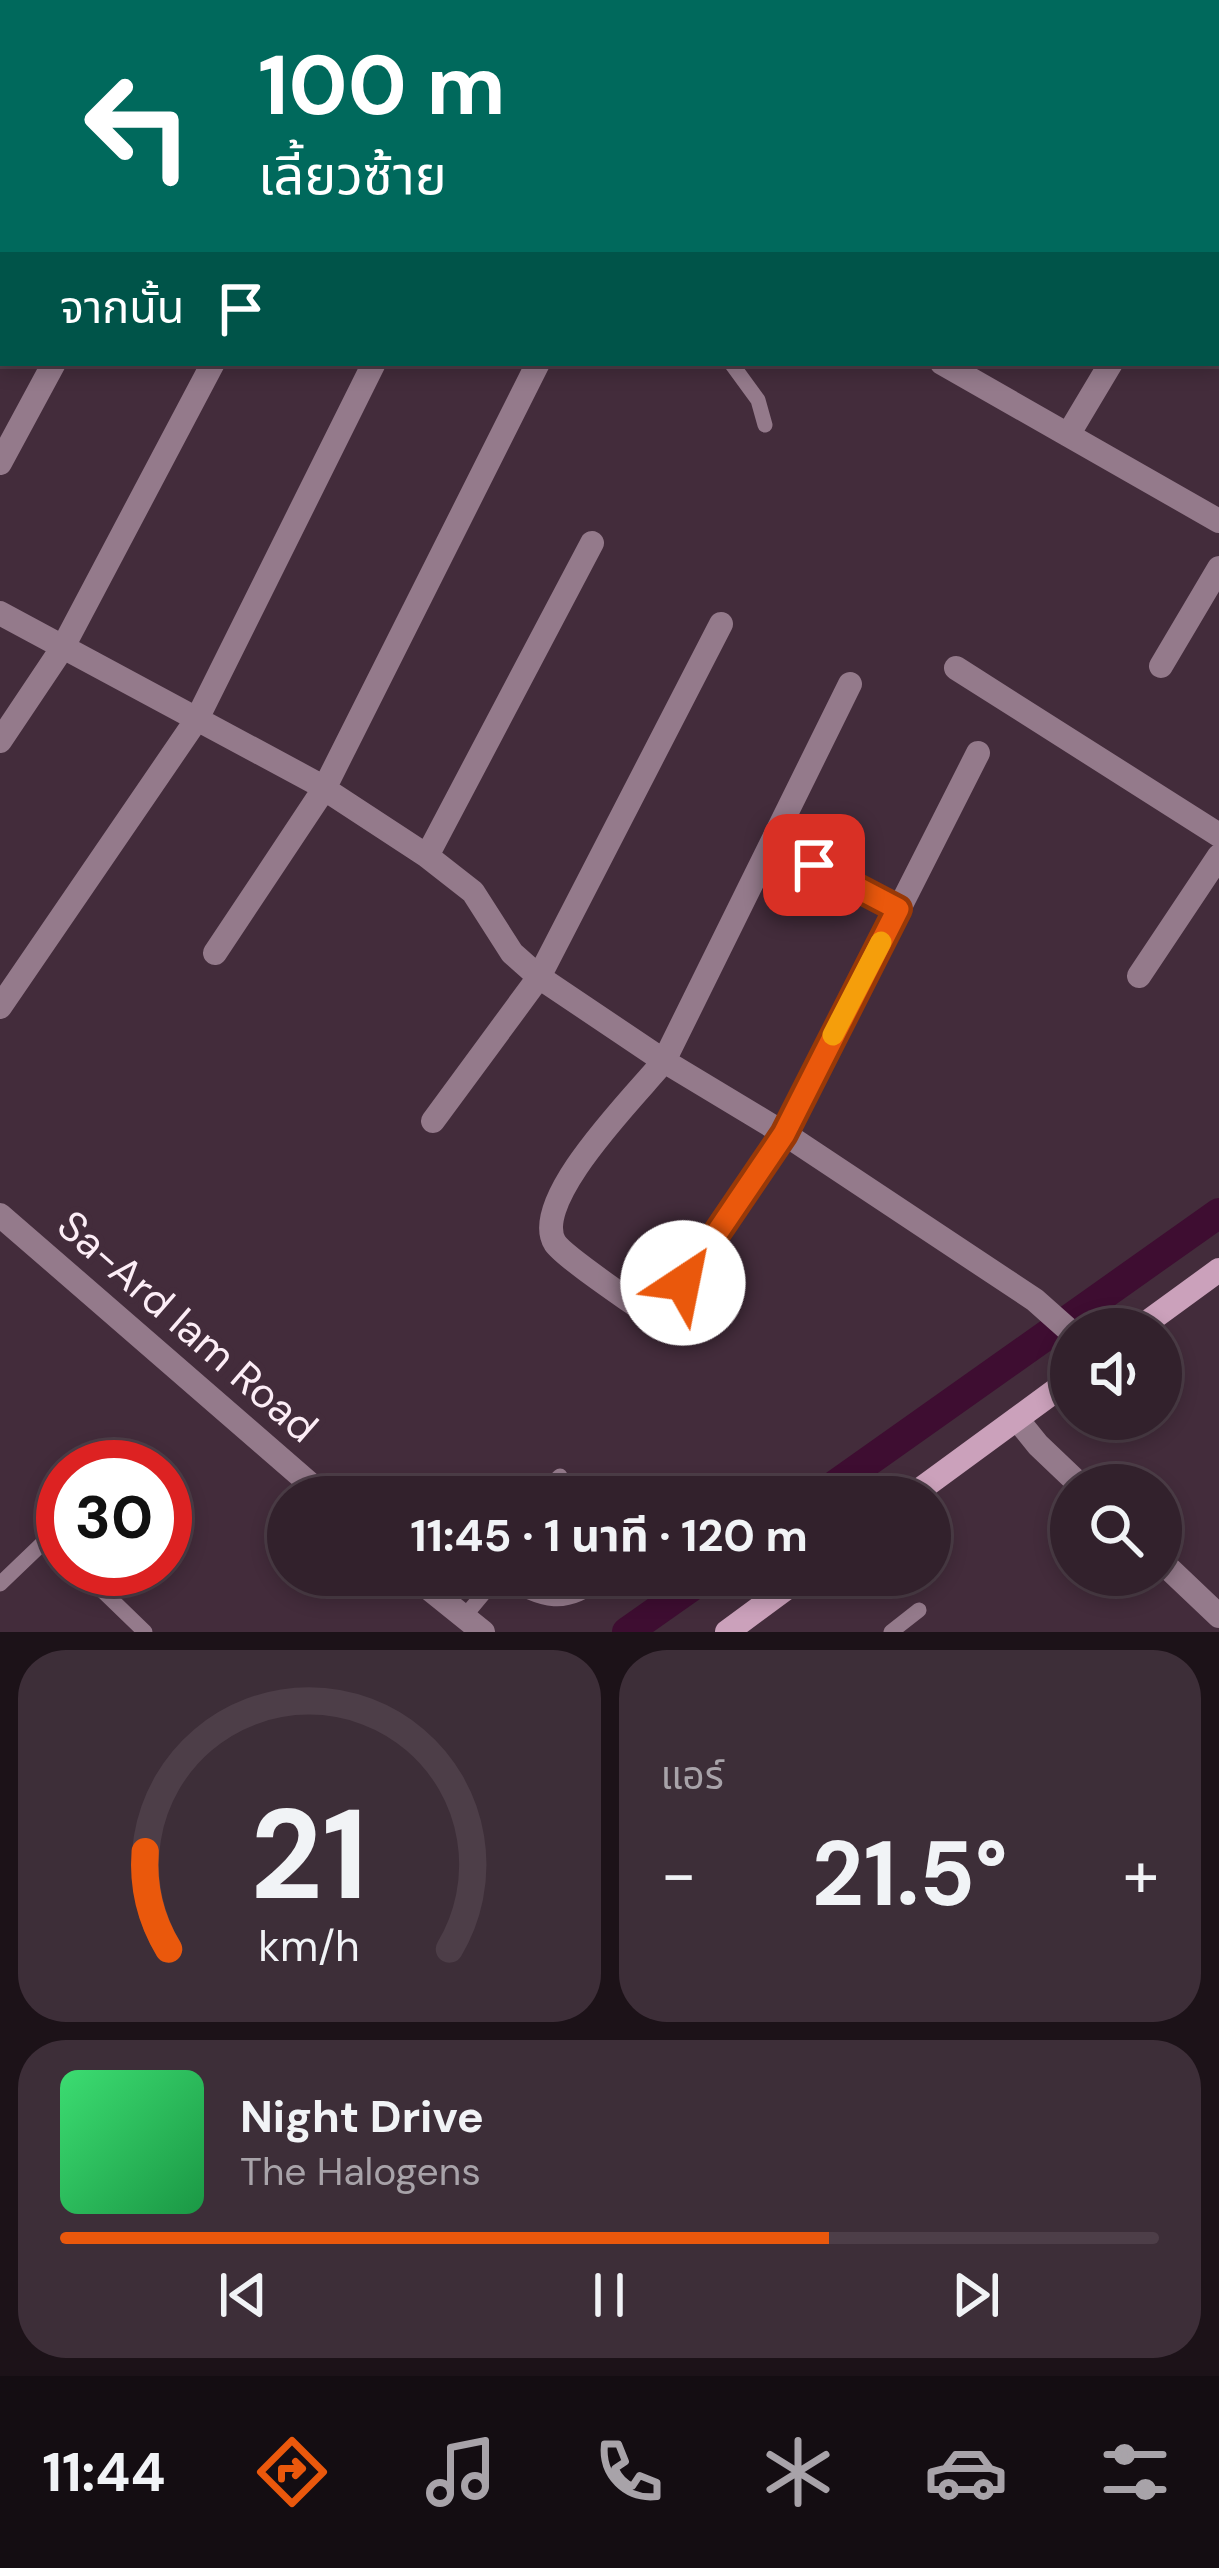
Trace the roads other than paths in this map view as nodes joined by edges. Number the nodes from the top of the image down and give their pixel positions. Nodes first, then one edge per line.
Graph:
1 (52, 366) edge
2 (211, 366) edge
3 (372, 366) edge
4 (536, 366) edge
5 (733, 366) edge
6 (947, 366) edge
7 (1109, 366) edge
8 (765, 425) dead end
9 (1068, 435) junction
10 (0, 463) edge
11 (1219, 521) edge
12 (592, 543) dead end
13 (1219, 568) edge
14 (0, 613) edge
15 (721, 625) dead end
16 (63, 647) junction
17 (1161, 666) dead end
18 (956, 668) dead end
19 (850, 684) dead end
20 (196, 719) junction
21 (0, 741) edge
22 (978, 753) dead end
23 (324, 789) junction
24 (1219, 835) edge
25 (772, 843) junction
26 (427, 856) junction
27 (1219, 856) edge
28 (898, 909) junction
29 (215, 953) dead end
30 (1139, 976) dead end
31 (538, 977) junction
32 (0, 1007) edge
33 (664, 1061) junction
34 (433, 1120) dead end
35 (784, 1134) junction
36 (0, 1215) edge
37 (1219, 1270) edge
38 (1167, 1308) edge
39 (1050, 1313) edge
40 (1050, 1395) edge
41 (1017, 1419) junction
42 (1058, 1464) edge
43 (301, 1476) edge
44 (939, 1476) edge
45 (36, 1550) edge
46 (1182, 1581) edge
47 (0, 1584) edge
48 (108, 1596) edge
49 (438, 1596) edge
50 (488, 1596) edge
51 (538, 1596) edge
52 (578, 1596) edge
53 (780, 1596) edge
54 (919, 1610) dead end
55 (1219, 1616) edge
56 (473, 1624) edge
57 (745, 1627) edge
58 (145, 1632) edge
59 (891, 1632) edge

1 - 10 street
2 - 16 street
3 - 20 street
4 - 23 street
5 - 8 lane
6 - 9 street
7 - 9 street
9 - 11 street
12 - 26 street
13 - 17 street
14 - 16 street
15 - 31 street
16 - 20 street
16 - 21 street
18 - 24 street
19 - 25 street
20 - 23 street
20 - 32 street
22 - 28 street
23 - 26 street
23 - 29 street
25 - 28 street
25 - 33 street
26 - 31 street
27 - 30 street
28 - 35 street
31 - 33 street
31 - 34 street
33 - 35 street
33 - 35 street
35 - 39 street
36 - 43 street, Sa-Ard Iam Road
37 - 38 street
40 - 41 street
41 - 42 street
41 - 44 street
45 - 47 lane
46 - 55 street
48 - 58 lane
49 - 56 street
50 - 56 lane
51 - 52 lane
53 - 57 street
54 - 59 lane

